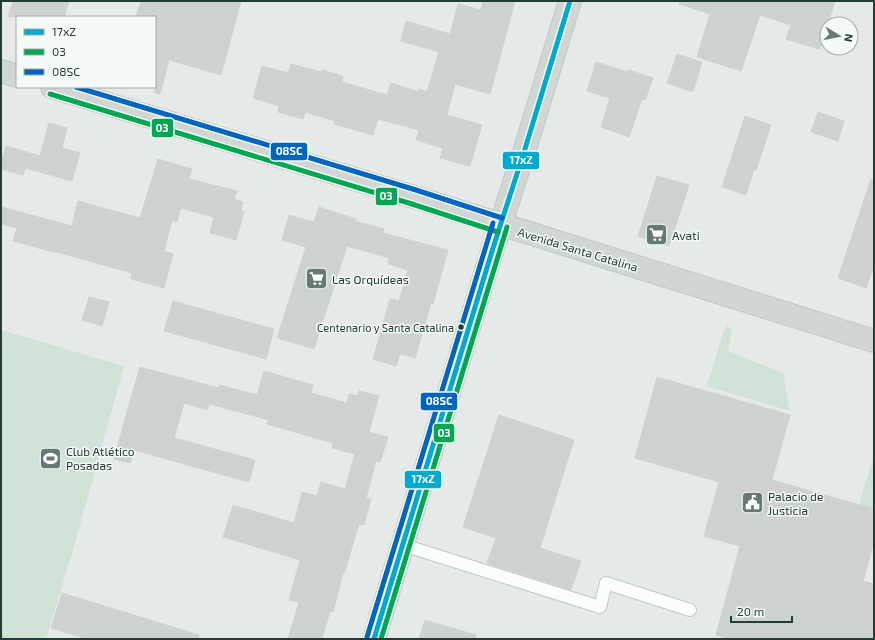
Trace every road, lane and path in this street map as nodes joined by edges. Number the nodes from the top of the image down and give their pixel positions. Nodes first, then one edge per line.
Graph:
1 (570, 1) edge
2 (1, 71) edge
3 (16, 76) edge
4 (55, 88) edge
5 (500, 225) junction
6 (874, 341) edge
7 (403, 544) junction
8 (690, 610) dead end
9 (374, 639) edge

1 - 5 main road
2 - 3 main road
4 - 5 main road, Avenida Santa Catalina
5 - 6 main road, Avenida Santa Catalina
5 - 7 main road
7 - 8 lane
7 - 9 main road

